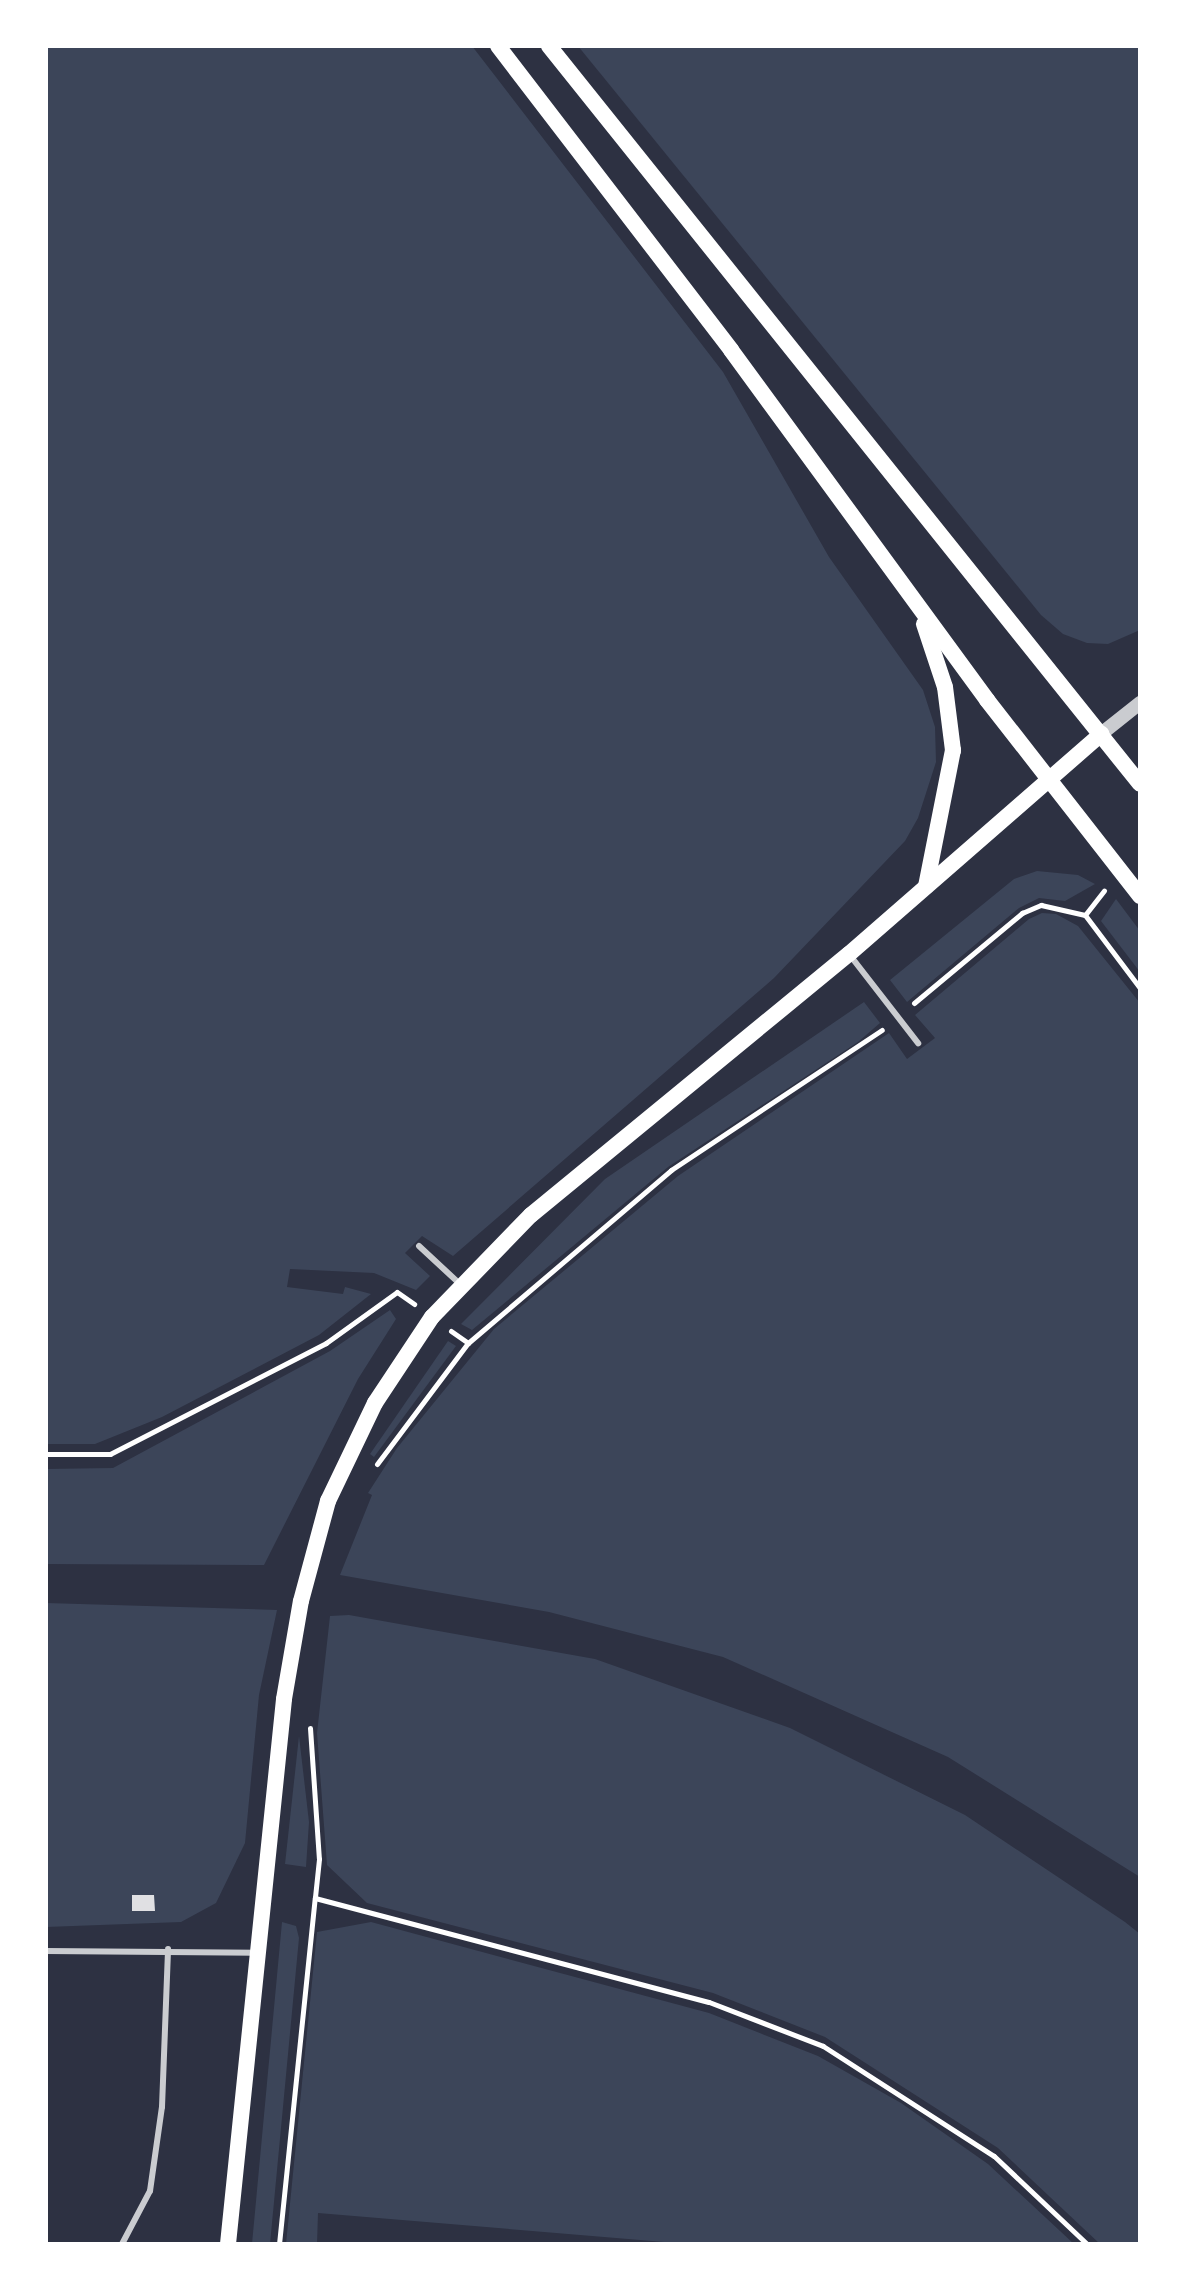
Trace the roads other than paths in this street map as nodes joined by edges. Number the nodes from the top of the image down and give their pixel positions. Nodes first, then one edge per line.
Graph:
1 (498, 46) edge
2 (549, 46) edge
3 (920, 611) junction
4 (1140, 703) edge
5 (1101, 734) junction
6 (1048, 780) junction
7 (1140, 784) edge
8 (926, 886) junction
9 (1140, 896) edge
10 (849, 954) junction
11 (918, 1043) dead end
12 (419, 1246) dead end
13 (462, 1286) junction
14 (168, 1949) junction
15 (46, 1951) edge
16 (257, 1953) junction
17 (122, 2244) edge
18 (228, 2244) edge

1 - 3 main road
2 - 5 main road
3 - 6 main road
3 - 8 main road
4 - 5 street
5 - 6 main road
5 - 7 main road
6 - 8 main road
6 - 9 main road
8 - 10 main road
10 - 11 lane
10 - 13 main road
12 - 13 lane
13 - 16 main road
14 - 15 lane
14 - 16 lane
14 - 17 lane
16 - 18 main road

